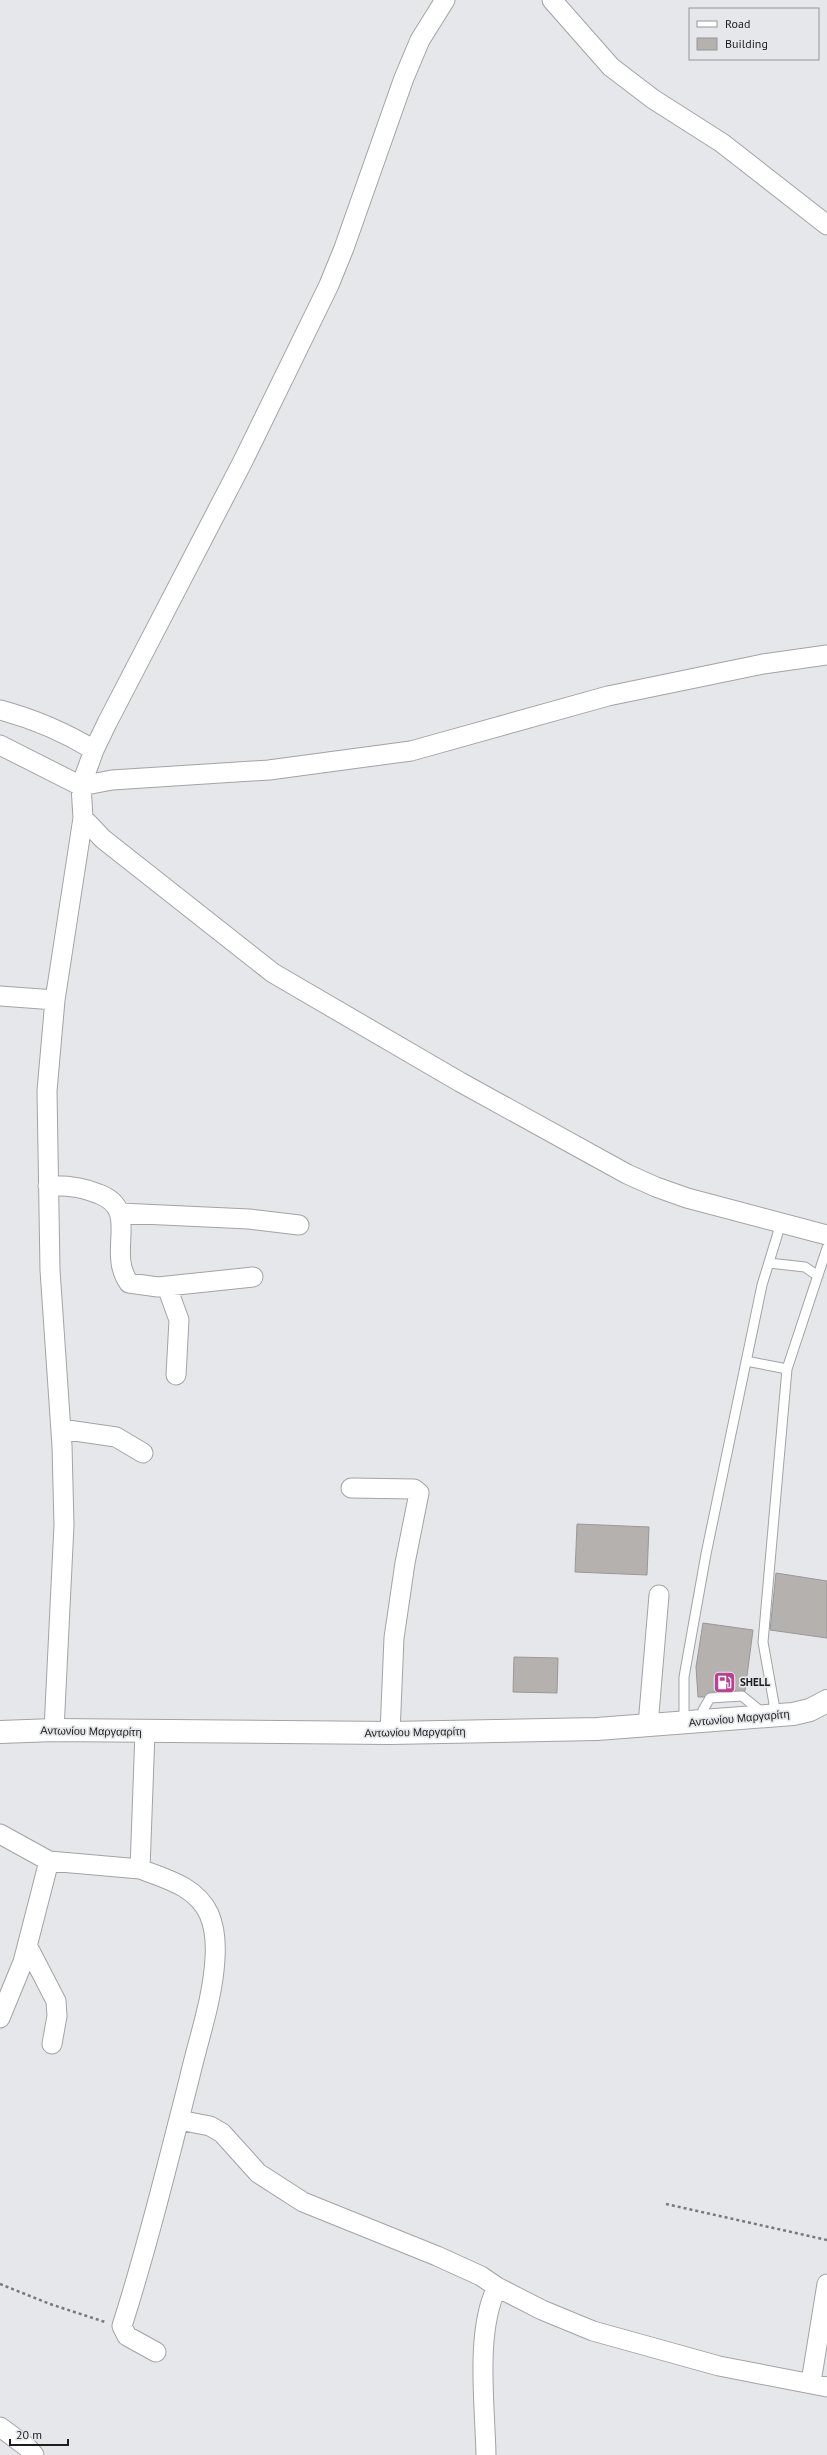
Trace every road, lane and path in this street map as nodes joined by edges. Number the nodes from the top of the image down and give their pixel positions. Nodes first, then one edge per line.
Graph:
1 (445, 0) edge
2 (552, 0) edge
3 (827, 225) edge
4 (827, 655) edge
5 (0, 710) edge
6 (0, 745) edge
7 (94, 750) junction
8 (81, 786) junction
9 (83, 818) junction
10 (0, 996) edge
11 (55, 1000) junction
12 (48, 1186) junction
13 (120, 1213) junction
14 (780, 1223) junction
15 (299, 1225) dead end
16 (827, 1235) edge
17 (827, 1248) edge
18 (769, 1263) junction
19 (818, 1276) junction
20 (253, 1277) dead end
21 (167, 1287) junction
22 (746, 1361) junction
23 (787, 1369) junction
24 (176, 1376) dead end
25 (61, 1429) junction
26 (143, 1453) dead end
27 (351, 1488) dead end
28 (659, 1594) dead end
29 (827, 1701) edge
30 (703, 1710) dead end
31 (767, 1712) junction
32 (684, 1723) junction
33 (648, 1725) junction
34 (54, 1730) junction
35 (0, 1732) edge
36 (145, 1732) junction
37 (390, 1733) junction
38 (0, 1834) edge
39 (49, 1861) junction
40 (140, 1869) junction
41 (28, 1947) junction
42 (0, 2018) edge
43 (52, 2044) dead end
44 (179, 2120) junction
45 (666, 2204) dead end
46 (827, 2240) edge
47 (0, 2284) edge
48 (827, 2284) edge
49 (497, 2287) junction
50 (825, 2311) edge
51 (122, 2326) junction
52 (156, 2352) dead end
53 (819, 2385) edge
54 (0, 2427) edge
55 (34, 2455) edge
56 (486, 2455) edge

1 - 7 street
2 - 3 street
4 - 8 street
5 - 7 street
6 - 8 street
7 - 8 street
8 - 9 street
9 - 11 street
9 - 14 street
10 - 11 street
11 - 12 street
12 - 13 street
12 - 25 street
13 - 15 street
13 - 21 street
14 - 16 street
14 - 18 lane
17 - 19 lane
18 - 19 lane
18 - 22 lane
19 - 23 lane
20 - 21 street
21 - 24 street
22 - 23 lane
22 - 32 lane
23 - 31 lane
25 - 26 street
25 - 34 street
27 - 37 street
28 - 33 street
29 - 31 street, Αντωνίου Μαργαρίτη
30 - 31 lane
31 - 32 street, Αντωνίου Μαργαρίτη
32 - 33 street, Αντωνίου Μαργαρίτη
33 - 37 street, Αντωνίου Μαργαρίτη
34 - 35 street, Αντωνίου Μαργαρίτη
34 - 36 street, Αντωνίου Μαργαρίτη
36 - 37 street, Αντωνίου Μαργαρίτη
36 - 40 street
38 - 39 street
39 - 40 street
39 - 41 street
40 - 44 street
41 - 42 street
41 - 43 street
44 - 49 street
44 - 51 street
45 - 46 path
47 - 51 path
48 - 50 street
49 - 53 street
49 - 56 street
50 - 53 street
51 - 52 street
54 - 55 street

